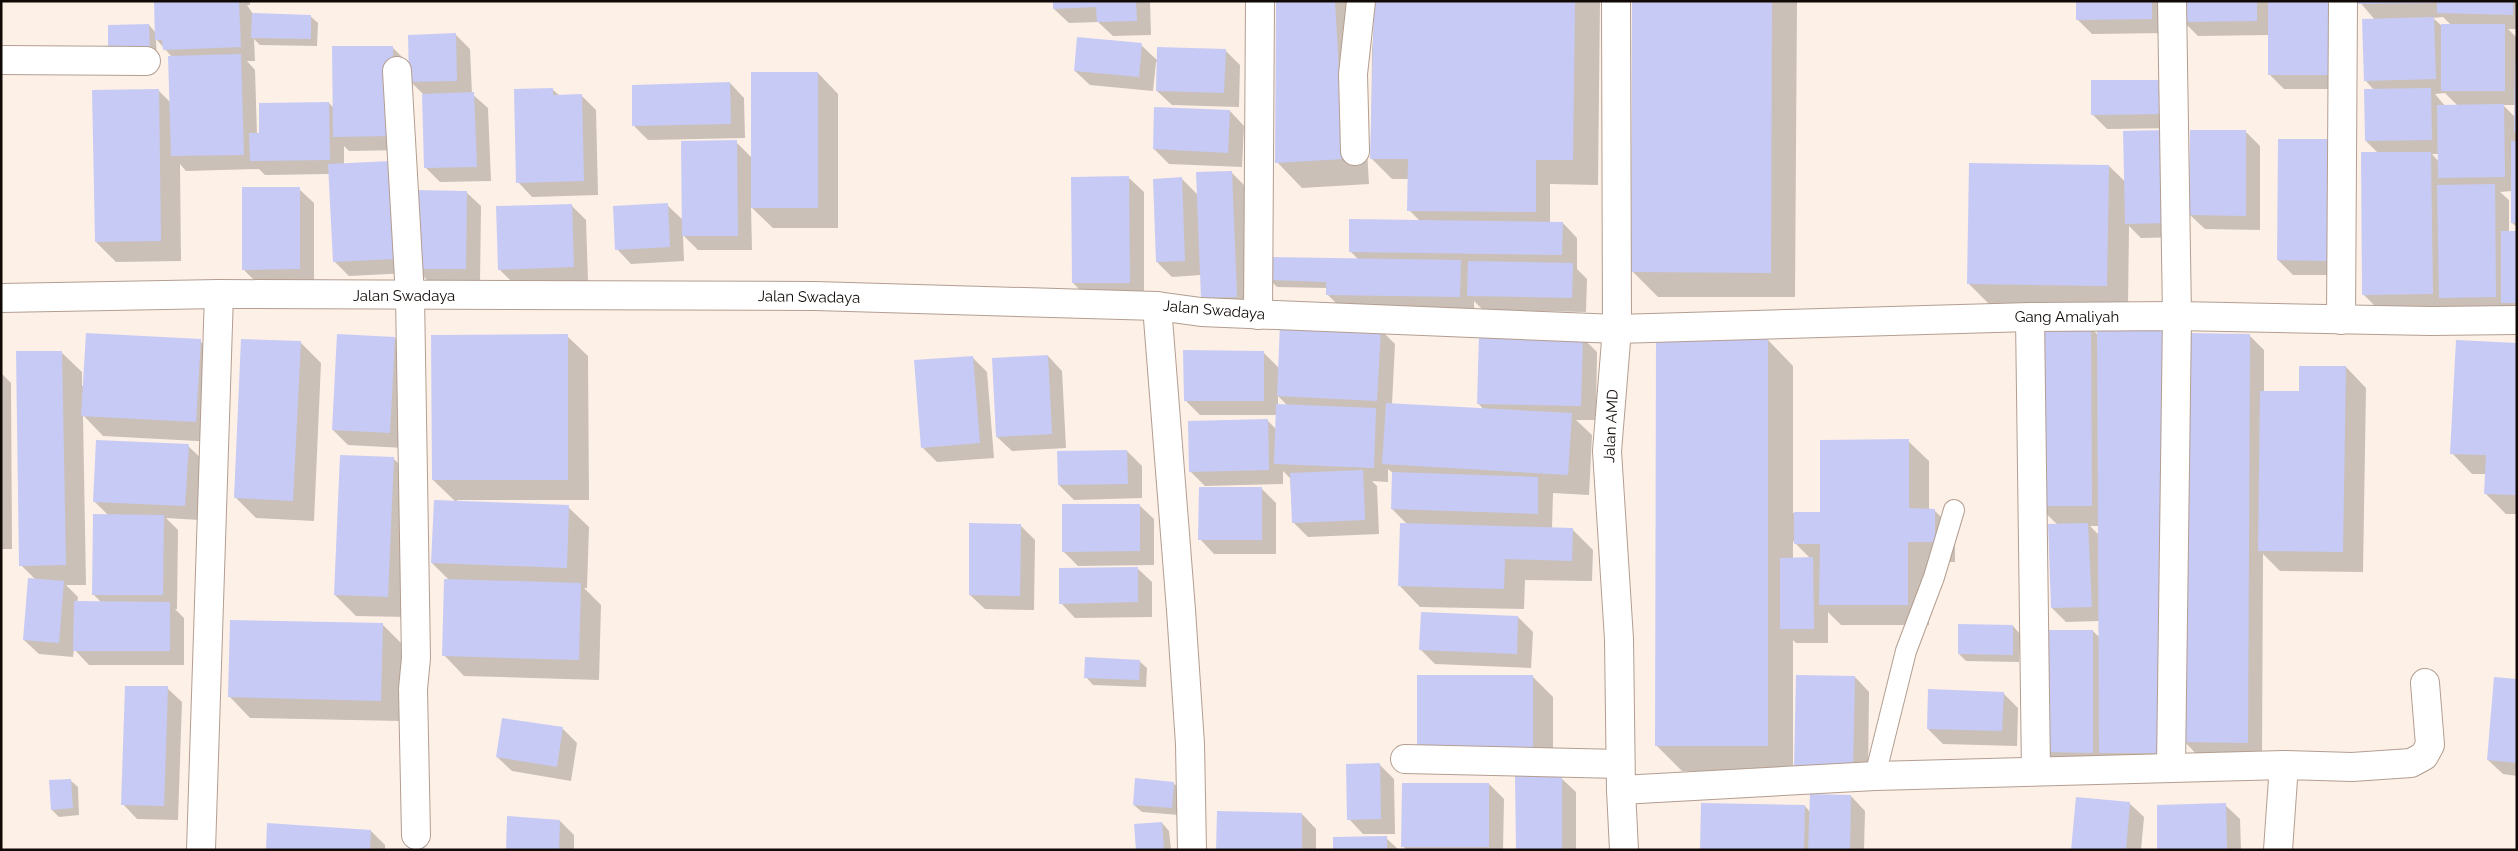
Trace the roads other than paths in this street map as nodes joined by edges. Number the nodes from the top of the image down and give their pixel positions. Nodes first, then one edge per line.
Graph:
1 (1260, 1) edge
2 (1361, 1) edge
3 (1616, 1) edge
4 (2172, 1) edge
5 (2343, 1) edge
6 (1, 60) edge
7 (146, 61) dead end
8 (398, 71) dead end
9 (1355, 151) dead end
10 (219, 294) junction
11 (410, 296) junction
12 (1, 298) edge
13 (1157, 306) junction
14 (1258, 315) junction
15 (2177, 316) junction
16 (2030, 317) junction
17 (2341, 320) junction
18 (2517, 320) edge
19 (1617, 329) junction
20 (1954, 510) dead end
21 (2425, 683) dead end
22 (1405, 760) dead end
23 (2284, 765) junction
24 (2171, 768) junction
25 (2036, 772) junction
26 (1875, 776) junction
27 (1620, 777) junction
28 (416, 835) dead end
29 (201, 850) edge
30 (1192, 850) edge
31 (1624, 850) edge
32 (2278, 850) edge

1 - 14 street
2 - 9 street
3 - 19 street, Jalan AMD
4 - 15 street
5 - 17 street
6 - 7 street
8 - 11 street
10 - 11 street, Jalan Swadaya
10 - 12 street, Jalan Swadaya
10 - 29 street
11 - 13 street, Jalan Swadaya
11 - 28 street
13 - 14 street, Jalan Swadaya
13 - 30 street
14 - 19 street, Jalan Swadaya
15 - 16 street, Gang Amaliyah
15 - 17 street, Gang Amaliyah
15 - 24 street
16 - 19 street, Gang Amaliyah
16 - 25 street
17 - 18 street, Gang Amaliyah
19 - 27 street, Jalan AMD
20 - 26 lane
21 - 23 street
22 - 27 street
23 - 24 street
23 - 32 street
24 - 25 street
25 - 26 street
26 - 27 street
27 - 31 street, Jalan AMD

